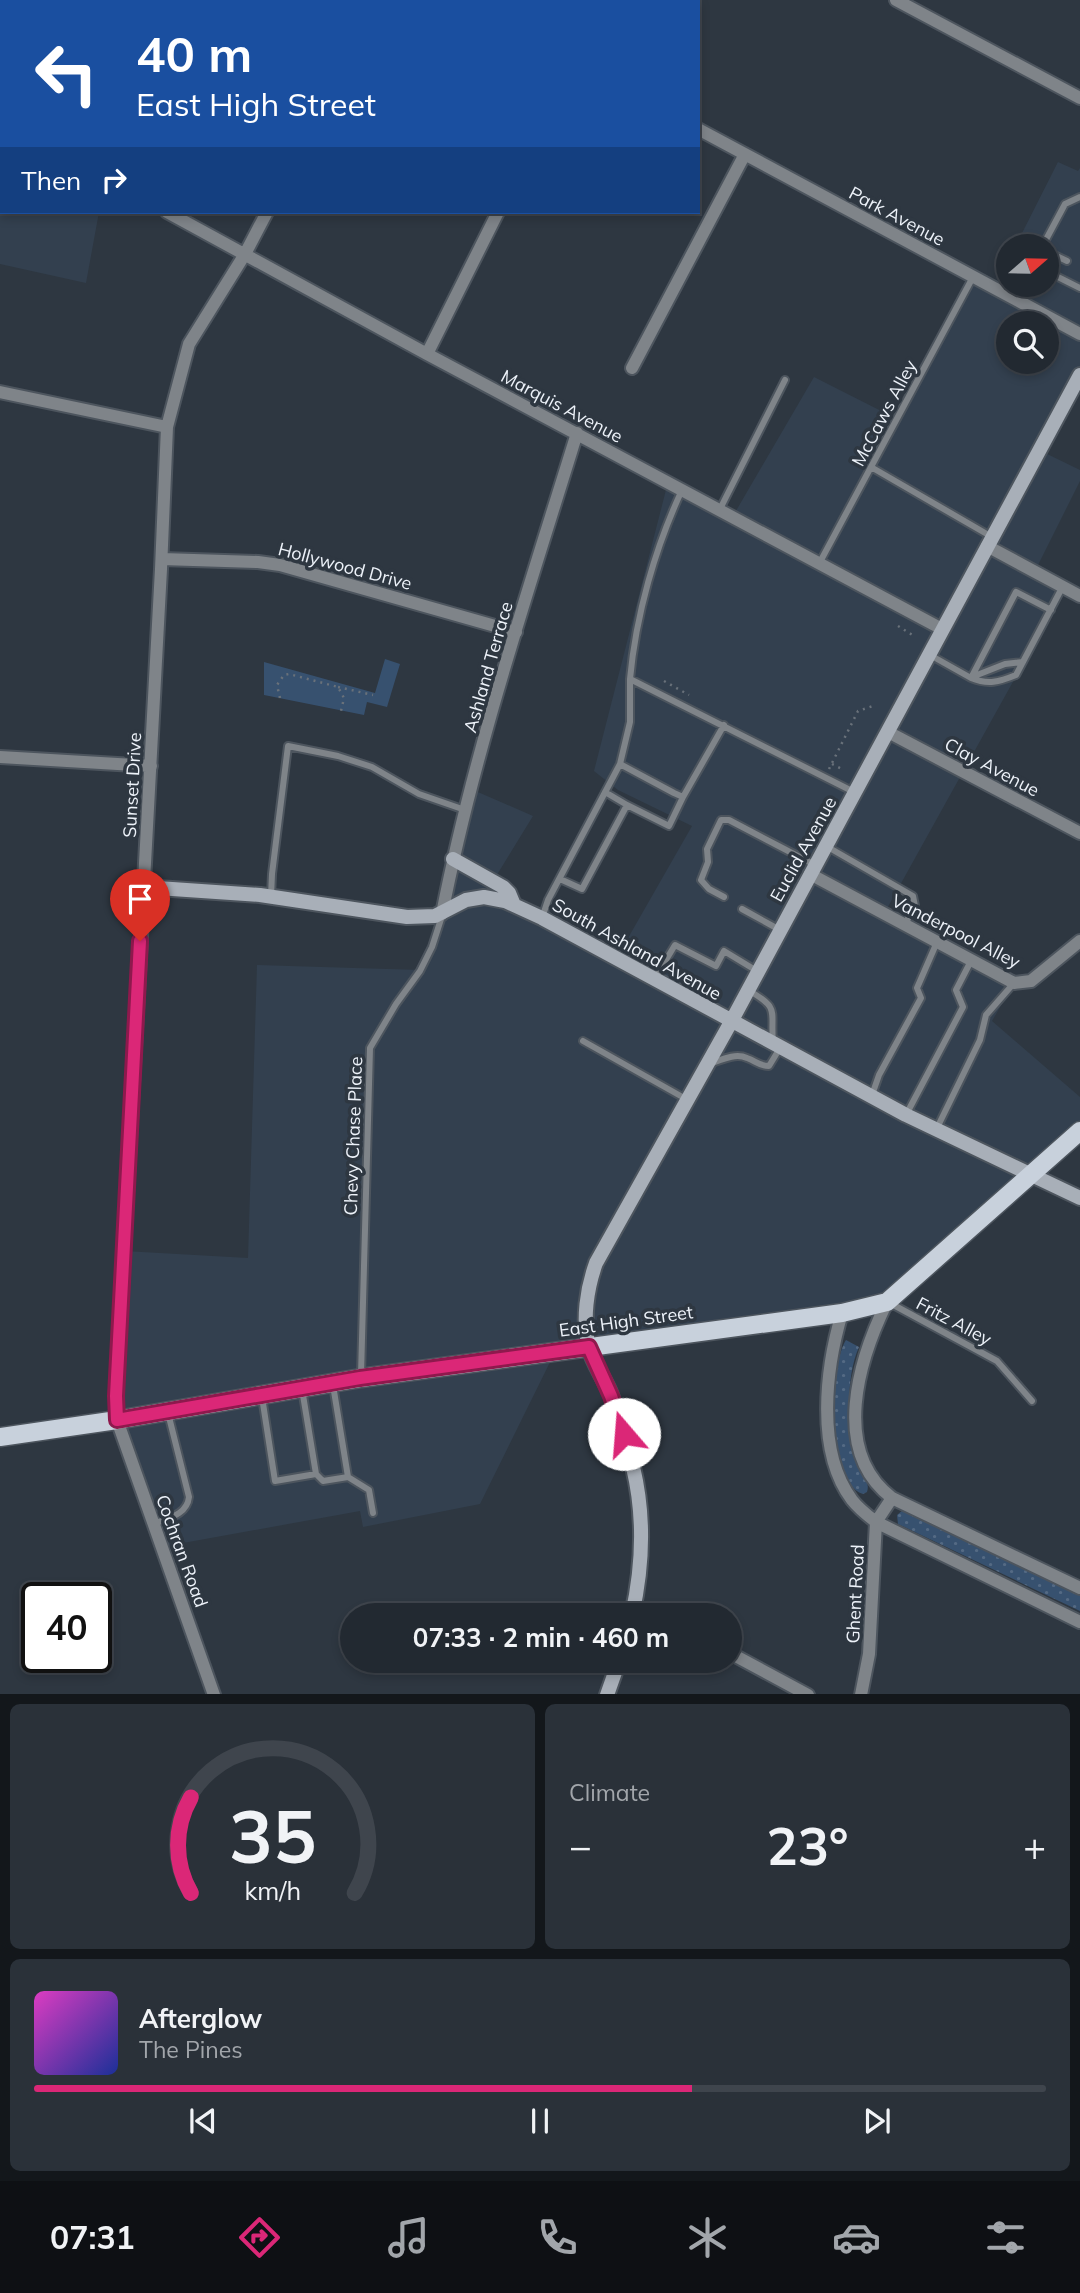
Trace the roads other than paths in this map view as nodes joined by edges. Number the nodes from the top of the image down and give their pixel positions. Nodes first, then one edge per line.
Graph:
1 (896, 0) edge
2 (1080, 98) edge
3 (700, 130) edge
4 (745, 154) junction
5 (1080, 197) edge
6 (171, 214) edge
7 (266, 214) edge
8 (497, 214) edge
9 (1049, 234) edge
10 (245, 254) junction
11 (1059, 257) edge
12 (1067, 261) dead end
13 (973, 277) junction
14 (1059, 278) edge
15 (1080, 288) edge
16 (1080, 334) edge
17 (426, 354) junction
18 (632, 368) dead end
19 (1080, 375) edge
20 (785, 380) dead end
21 (0, 392) edge
22 (167, 427) junction
23 (577, 433) junction
24 (871, 467) junction
25 (682, 489) junction
26 (720, 509) junction
27 (989, 541) junction
28 (162, 559) junction
29 (820, 562) junction
30 (1063, 586) junction
31 (1080, 596) edge
32 (1051, 610) junction
33 (942, 629) junction
34 (516, 632) junction
35 (929, 654) junction
36 (1023, 662) junction
37 (971, 678) junction
38 (630, 679) junction
39 (724, 725) junction
40 (888, 732) junction
41 (0, 757) edge
42 (620, 764) junction
43 (151, 766) junction
44 (605, 792) junction
45 (856, 792) junction
46 (683, 797) junction
47 (628, 805) junction
48 (465, 810) junction
49 (1080, 833) edge
50 (826, 846) junction
51 (453, 859) junction
52 (813, 870) junction
53 (560, 879) junction
54 (143, 887) junction
55 (271, 897) junction
56 (724, 897) dead end
57 (514, 905) junction
58 (742, 908) dead end
59 (442, 914) junction
60 (542, 918) junction
61 (905, 924) junction
62 (780, 930) junction
63 (1080, 941) edge
64 (937, 942) junction
65 (972, 959) junction
66 (758, 972) junction
67 (654, 980) junction
68 (1014, 984) junction
69 (748, 990) junction
70 (731, 1022) junction
71 (583, 1041) dead end
72 (776, 1046) junction
73 (708, 1064) junction
74 (871, 1097) junction
75 (688, 1100) junction
76 (906, 1115) junction
77 (937, 1130) junction
78 (1080, 1131) edge
79 (1032, 1174) junction
80 (1080, 1198) edge
81 (887, 1301) junction
82 (842, 1312) junction
83 (589, 1347) junction
84 (360, 1378) junction
85 (332, 1383) junction
86 (302, 1388) junction
87 (262, 1395) junction
88 (1032, 1401) dead end
89 (167, 1412) junction
90 (117, 1420) junction
91 (0, 1437) edge
92 (316, 1474) junction
93 (348, 1477) junction
94 (892, 1498) junction
95 (373, 1513) dead end
96 (876, 1522) junction
97 (153, 1524) junction
98 (1080, 1588) edge
99 (635, 1603) edge
100 (1080, 1622) edge
101 (742, 1659) edge
102 (615, 1673) edge
103 (214, 1694) edge
104 (607, 1694) edge
105 (806, 1694) edge
106 (861, 1694) edge

1 - 2 street
3 - 4 street, Park Avenue
4 - 13 street, Park Avenue
4 - 18 street
5 - 9 lane
6 - 10 street, Marquis Avenue
7 - 10 street, Sunset Drive
8 - 17 street
10 - 17 street, Marquis Avenue
10 - 22 street, Sunset Drive
11 - 12 lane
13 - 16 street, Park Avenue
13 - 24 lane, McCaws Alley
14 - 15 lane
17 - 23 street, Marquis Avenue
19 - 27 street, Euclid Avenue
20 - 26 lane
21 - 22 street
22 - 28 street, Sunset Drive
23 - 25 street, Marquis Avenue
23 - 34 street, Ashland Terrace
24 - 27 lane
24 - 29 lane, McCaws Alley
25 - 26 street, Marquis Avenue
25 - 38 lane
26 - 29 street, Marquis Avenue
27 - 30 street
27 - 33 street, Euclid Avenue
28 - 34 street, Hollywood Drive
28 - 43 street, Sunset Drive
29 - 33 street, Marquis Avenue
30 - 31 street
30 - 32 lane
32 - 36 lane
32 - 37 lane
33 - 35 street, Euclid Avenue
34 - 48 street, Ashland Terrace
35 - 37 lane
35 - 40 street, Euclid Avenue
36 - 37 lane
36 - 37 lane
38 - 39 lane
38 - 42 lane
39 - 45 lane
39 - 46 lane
40 - 45 street, Euclid Avenue
40 - 49 street, Clay Avenue
41 - 43 street
42 - 44 lane
42 - 46 lane
43 - 54 street, Sunset Drive
44 - 47 lane
44 - 53 lane
45 - 50 street, Euclid Avenue
46 - 47 lane
47 - 53 lane
48 - 51 street, Ashland Terrace
48 - 55 lane
50 - 52 street, Euclid Avenue
50 - 61 lane
51 - 57 street
51 - 59 street, Ashland Terrace
52 - 56 lane
52 - 61 street, Vanderpool Alley
52 - 62 street, Euclid Avenue
53 - 60 lane
54 - 55 street, South Ashland Avenue
54 - 90 street, Sunset Drive
55 - 59 street, South Ashland Avenue
57 - 59 street, South Ashland Avenue
57 - 60 street, South Ashland Avenue
58 - 62 lane
59 - 84 lane, Chevy Chase Place
60 - 67 street, South Ashland Avenue
61 - 64 street, Vanderpool Alley
62 - 66 street, Euclid Avenue
63 - 68 street, Vanderpool Alley
64 - 65 street, Vanderpool Alley
64 - 74 lane
65 - 68 street, Vanderpool Alley
65 - 76 lane
66 - 67 lane
66 - 69 street, Euclid Avenue
67 - 70 street, South Ashland Avenue
68 - 77 lane
69 - 70 street, Euclid Avenue
69 - 72 lane
70 - 72 street, South Ashland Avenue
70 - 73 street, Euclid Avenue
71 - 75 lane
72 - 73 lane
72 - 74 street, South Ashland Avenue
73 - 75 street, Euclid Avenue
74 - 76 street, South Ashland Avenue
75 - 83 street, Euclid Avenue
76 - 77 street, South Ashland Avenue
77 - 79 street, South Ashland Avenue
78 - 79 main road, East High Street
79 - 80 street, South Ashland Avenue
79 - 81 main road, East High Street
81 - 82 main road, East High Street
81 - 88 lane, Fritz Alley
81 - 94 street
82 - 83 main road, East High Street
82 - 96 street
83 - 84 main road, East High Street
83 - 99 street
84 - 85 main road, East High Street
85 - 86 main road, East High Street
85 - 93 lane
86 - 87 main road, East High Street
86 - 92 lane
87 - 89 main road, East High Street
87 - 92 lane
89 - 90 main road, East High Street
89 - 97 lane
90 - 91 main road, East High Street
90 - 97 street, Cochran Road
92 - 93 lane
93 - 95 lane
94 - 96 street, Ghent Road
94 - 98 street
96 - 100 street
96 - 106 street, Ghent Road
97 - 103 street, Cochran Road
101 - 105 street
102 - 104 street

